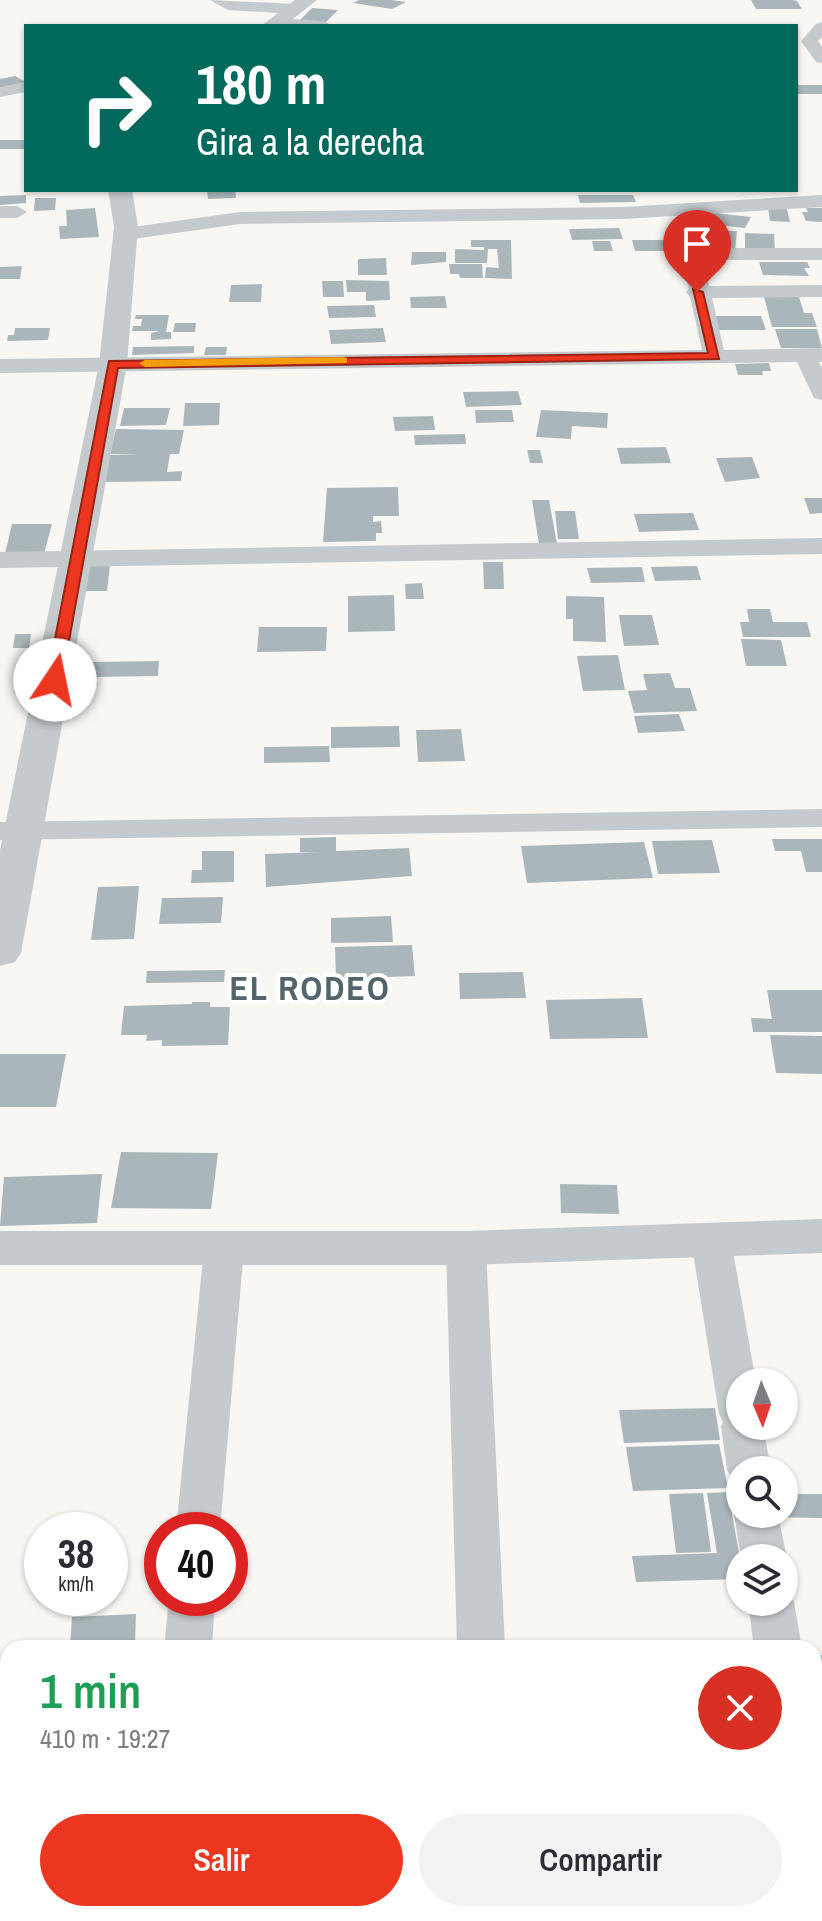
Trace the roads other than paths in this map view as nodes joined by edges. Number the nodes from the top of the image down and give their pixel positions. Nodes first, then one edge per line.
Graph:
1 (218, 0) edge
2 (301, 4) edge
3 (274, 24) edge
4 (822, 27) edge
5 (809, 41) edge
6 (822, 58) edge
7 (24, 87) edge
8 (0, 92) edge
9 (120, 192) edge
10 (748, 197) edge
11 (822, 201) edge
12 (686, 232) junction
13 (126, 234) junction
14 (822, 254) edge
15 (822, 291) edge
16 (697, 292) junction
17 (814, 356) edge
18 (715, 357) junction
19 (113, 364) junction
20 (0, 366) edge
21 (822, 393) edge
22 (822, 546) edge
23 (0, 560) edge
24 (77, 560) junction
25 (822, 818) edge
26 (13, 830) edge
27 (0, 953) edge
28 (822, 1236) edge
29 (711, 1240) junction
30 (0, 1248) edge
31 (224, 1248) junction
32 (466, 1248) junction
33 (732, 1368) edge
34 (200, 1512) edge
35 (191, 1616) edge
36 (773, 1616) edge
37 (189, 1640) edge
38 (481, 1640) edge
39 (777, 1640) edge

1 - 2 street
2 - 3 street
4 - 5 street
5 - 6 street
7 - 8 street
9 - 13 street
10 - 11 street
10 - 12 street
12 - 13 street
12 - 14 street
12 - 16 street
13 - 19 street
15 - 16 street
16 - 18 street
17 - 18 street
17 - 21 street
18 - 19 street
19 - 20 street
19 - 24 street
22 - 24 street
23 - 24 street
24 - 26 street
25 - 26 street
26 - 27 street
28 - 29 street
29 - 32 street
29 - 33 street
30 - 31 street
31 - 32 street
31 - 34 street
32 - 38 street
35 - 37 street
36 - 39 street

